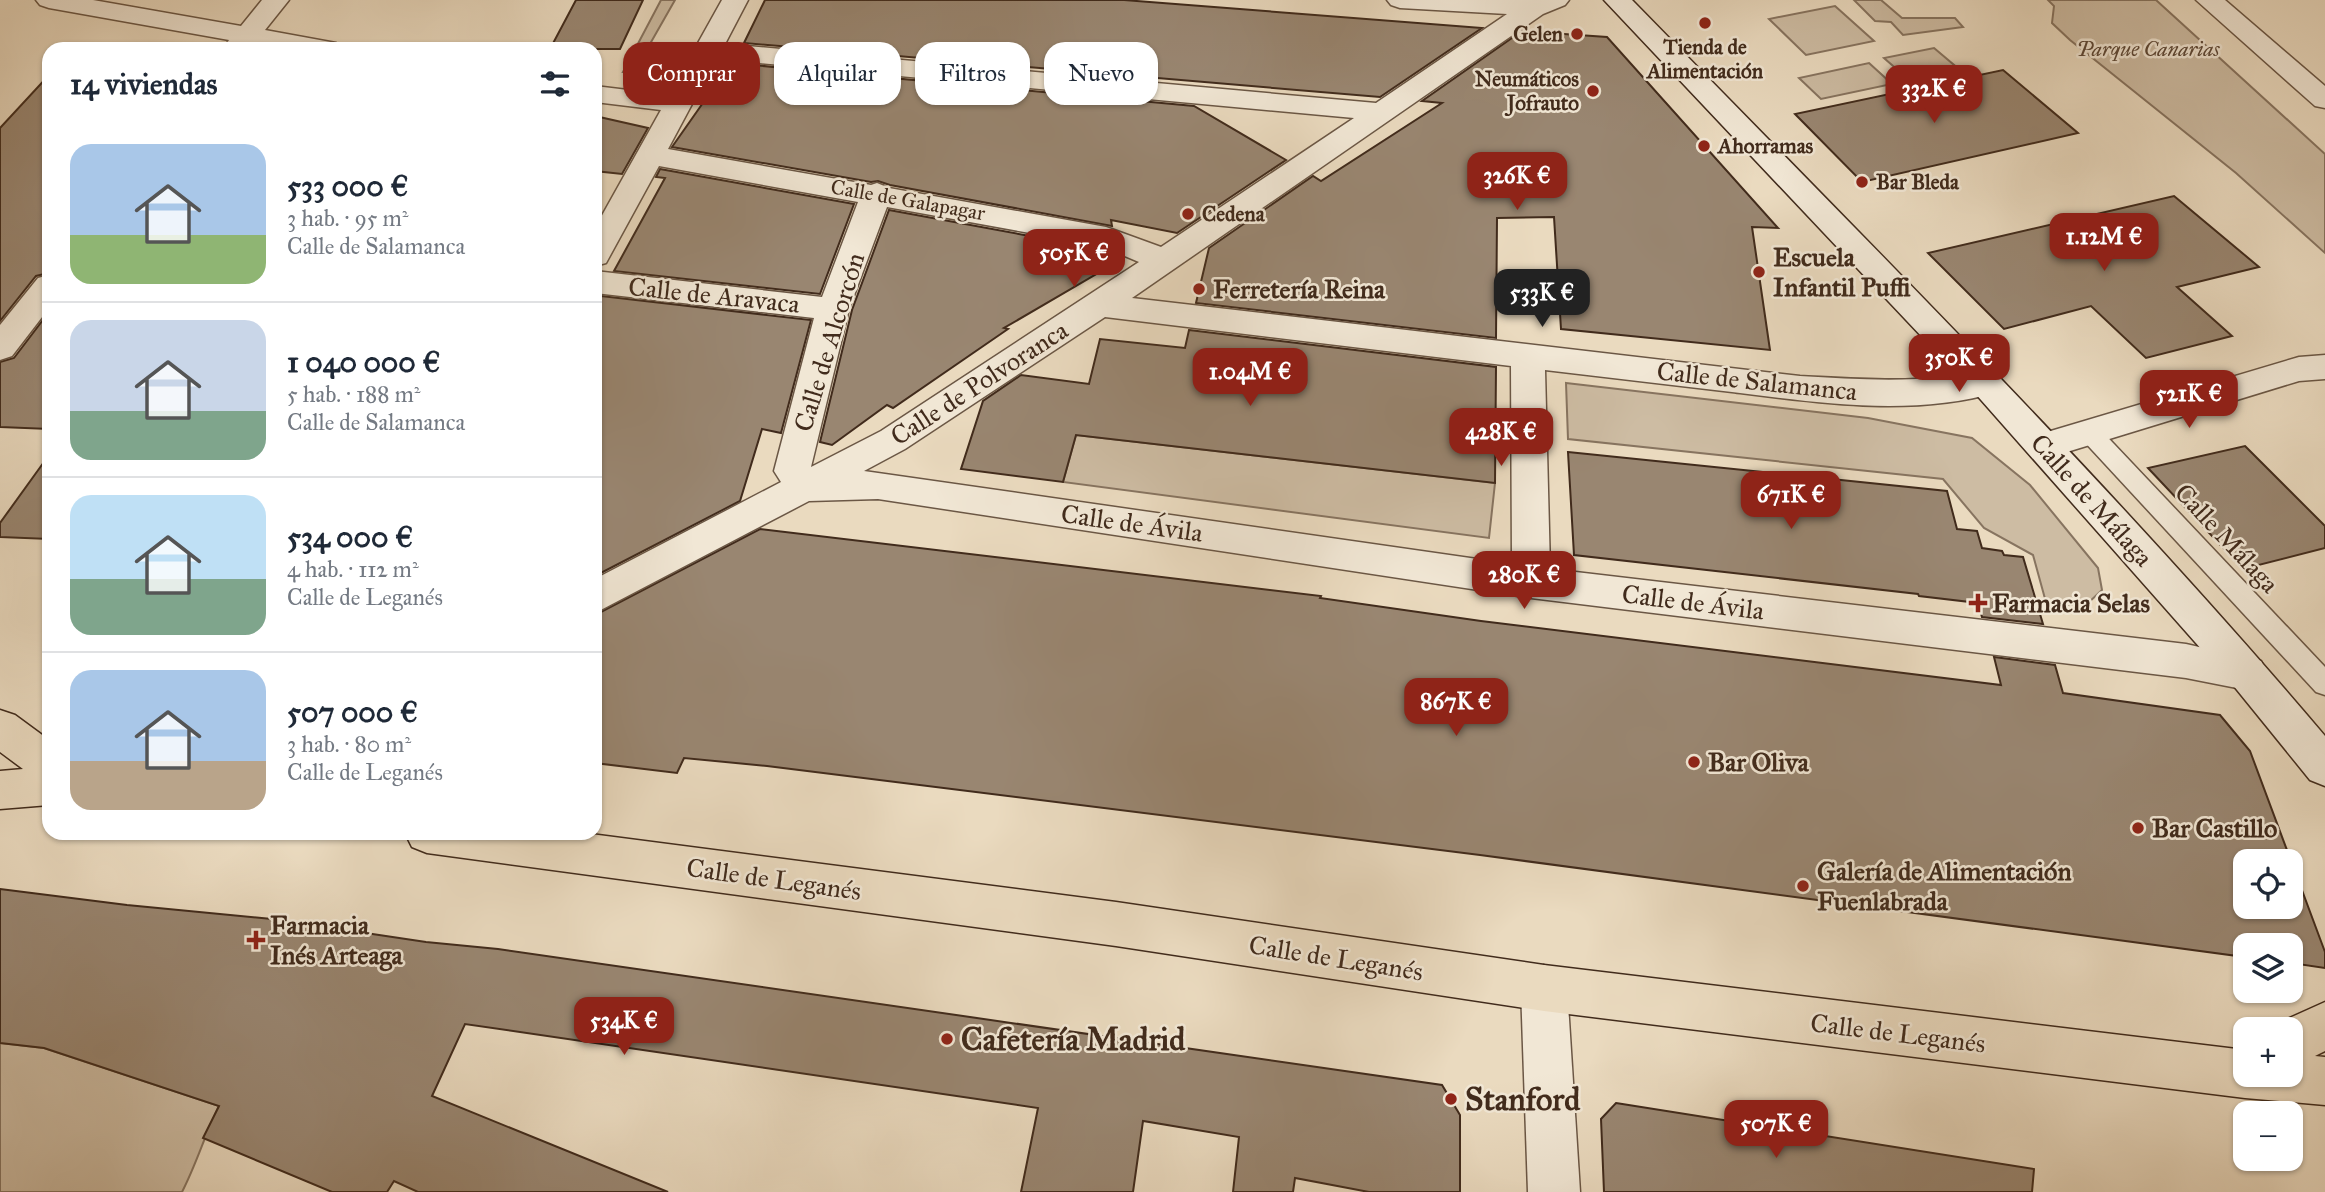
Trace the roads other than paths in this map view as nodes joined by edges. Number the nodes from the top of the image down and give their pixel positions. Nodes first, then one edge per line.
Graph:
1 (49, 0) edge
2 (276, 0) edge
3 (735, 0) edge
4 (1400, 0) edge
5 (1617, 0) edge
6 (2209, 0) edge
7 (1545, 4) edge
8 (242, 41) edge
9 (711, 42) edge
10 (760, 55) edge
11 (602, 95) edge
12 (623, 97) edge
13 (2325, 100) edge
14 (676, 105) edge
15 (1384, 112) junction
16 (649, 155) junction
17 (877, 194) junction
18 (602, 243) edge
19 (1162, 261) junction
20 (602, 283) edge
21 (42, 295) edge
22 (1099, 305) junction
23 (833, 309) junction
24 (0, 348) edge
25 (1528, 355) junction
26 (2325, 367) edge
27 (1986, 383) junction
28 (2088, 431) junction
29 (2044, 446) junction
30 (806, 487) junction
31 (1531, 582) junction
32 (602, 593) edge
33 (2248, 673) junction
34 (2325, 684) edge
35 (0, 728) edge
36 (42, 759) edge
37 (2325, 767) edge
38 (42, 787) edge
39 (0, 790) edge
40 (480, 840) edge
41 (1544, 988) junction
42 (2325, 1026) edge
43 (2303, 1036) edge
44 (2233, 1070) edge
45 (2303, 1078) edge
46 (2325, 1081) edge
47 (1554, 1192) edge

1 - 8 street
2 - 8 street
3 - 9 street
4 - 7 street
5 - 27 street, Calle de Málaga
6 - 13 street
7 - 15 street, Calle de Polvoranca
10 - 15 street
11 - 12 street
14 - 16 street
15 - 19 street, Calle de Polvoranca
16 - 17 street, Calle de Galapagar
16 - 18 street
17 - 19 street, Calle de Galapagar
17 - 23 street, Calle de Alcorcón
19 - 22 street, Calle de Polvoranca
20 - 23 street, Calle de Aravaca
21 - 24 street
22 - 25 street, Calle de Salamanca
22 - 30 street, Calle de Polvoranca
23 - 30 street, Calle de Alcorcón
25 - 27 street, Calle de Salamanca
25 - 31 street
26 - 28 street
27 - 29 street, Calle de Málaga
28 - 29 street
28 - 34 lane, Calle Málaga
29 - 33 street, Calle de Málaga
30 - 31 street, Calle de Ávila
30 - 32 street, Calle de Polvoranca
31 - 33 street, Calle de Ávila
33 - 37 street, Calle de Málaga
35 - 36 main road
38 - 39 main road
40 - 41 main road, Calle de Leganés
41 - 44 main road, Calle de Leganés
41 - 47 street
42 - 43 main road
45 - 46 main road, Calle de Leganés

